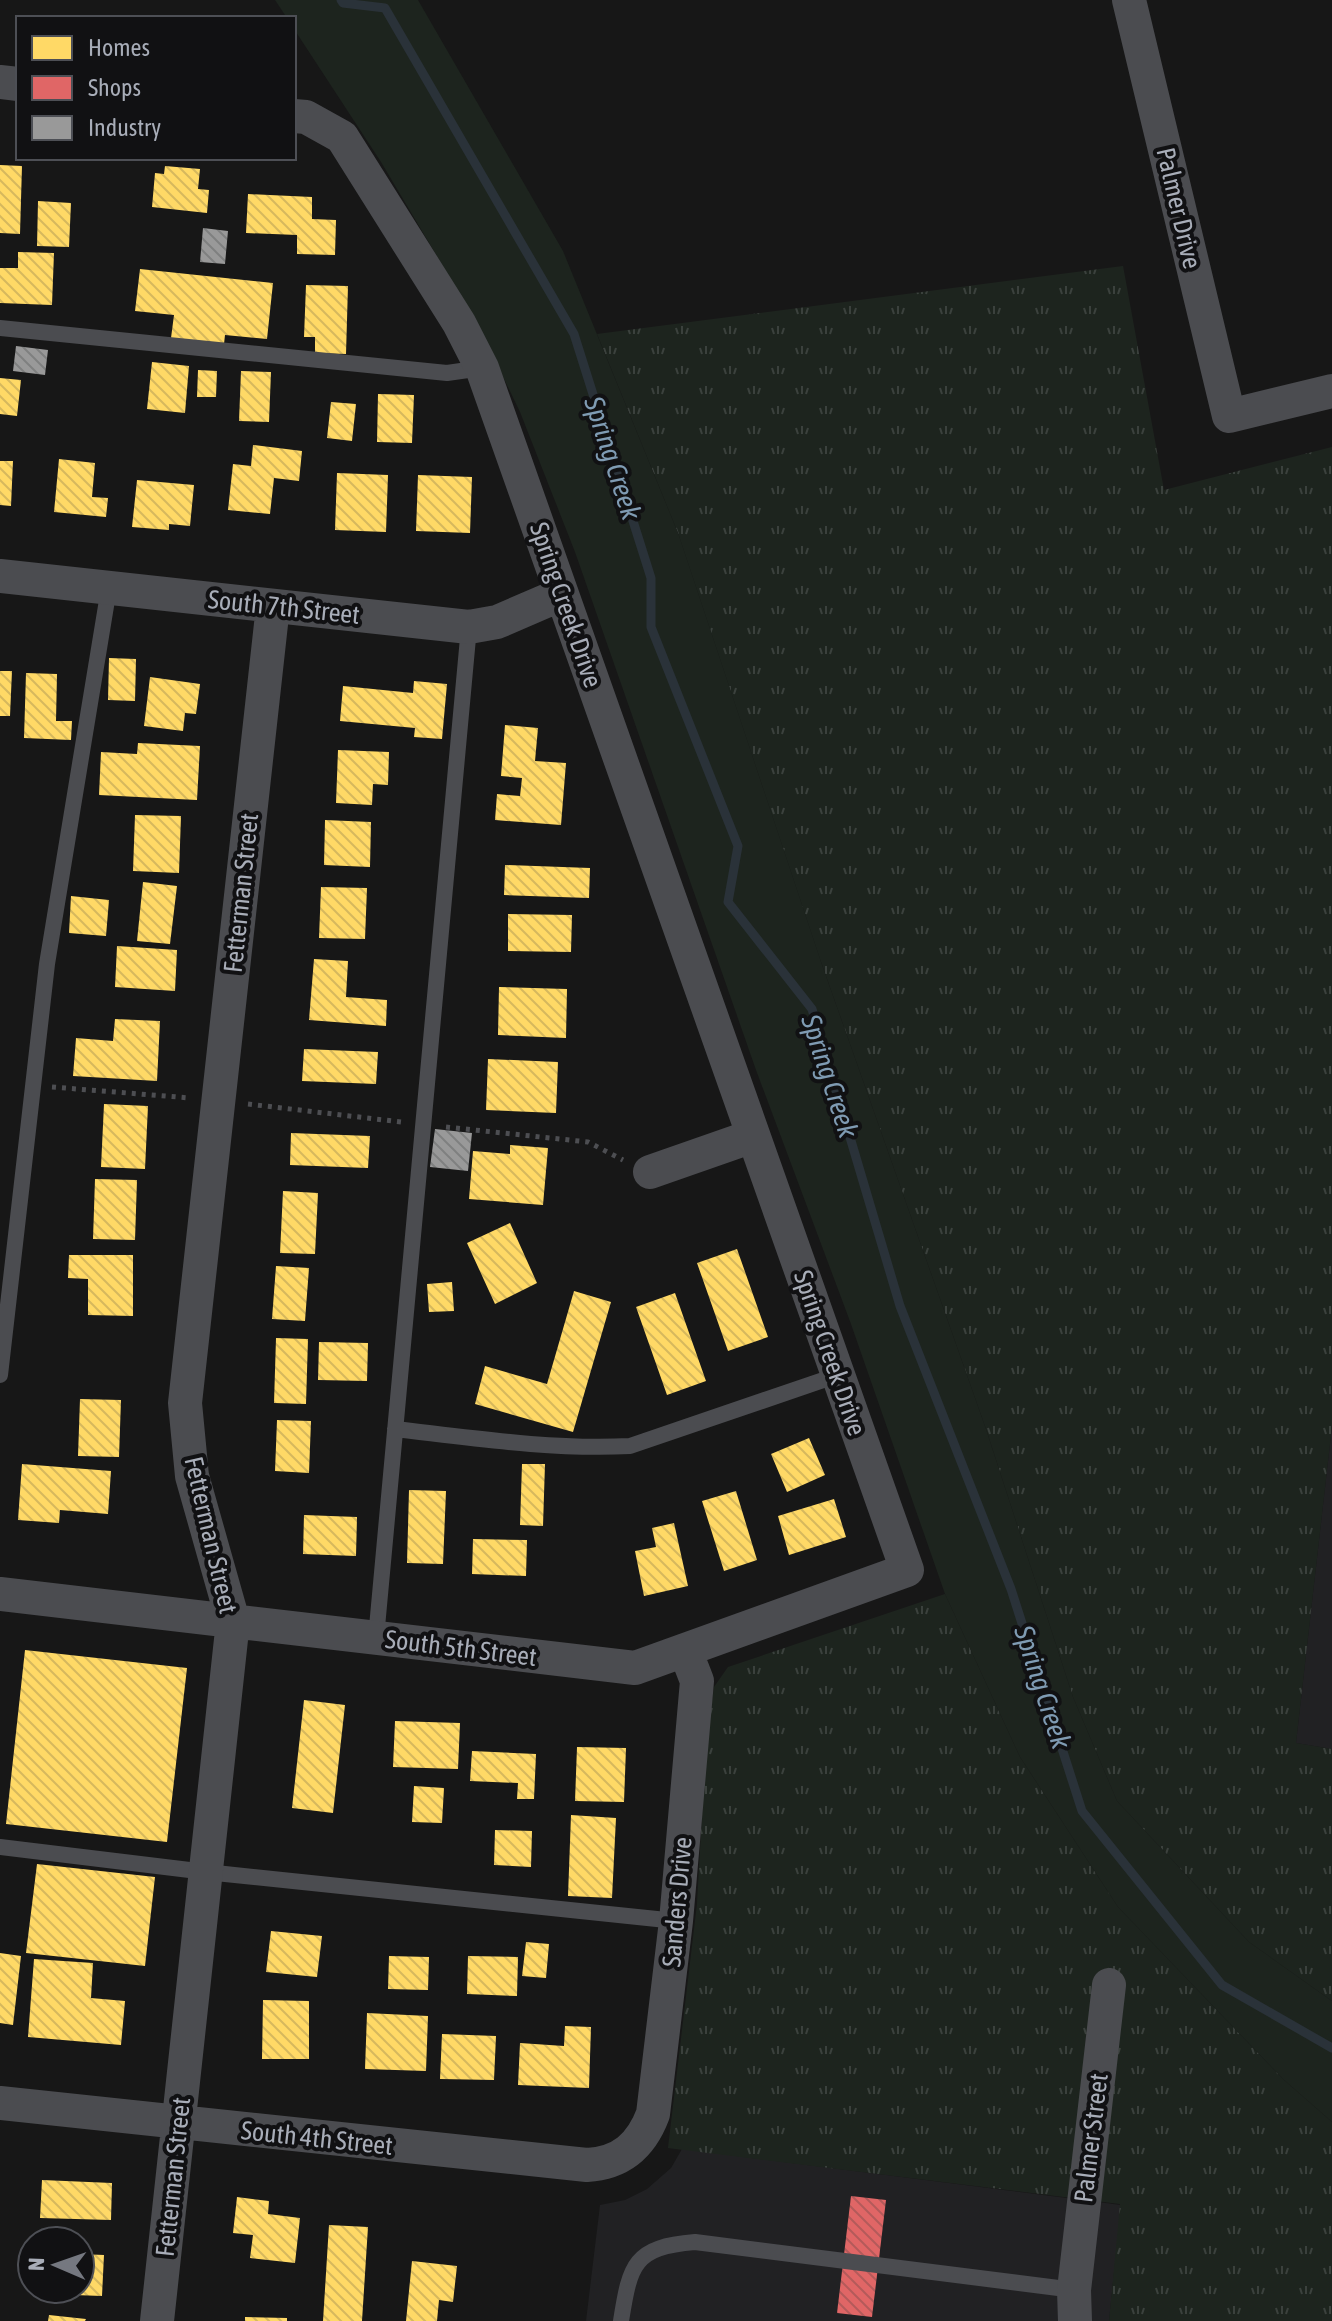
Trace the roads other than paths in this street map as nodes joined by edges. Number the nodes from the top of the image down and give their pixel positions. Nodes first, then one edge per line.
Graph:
1 (1129, 0) edge
2 (300, 117) edge
3 (0, 328) edge
4 (482, 368) junction
5 (1332, 391) edge
6 (0, 576) edge
7 (109, 588) junction
8 (562, 594) junction
9 (273, 606) junction
10 (469, 627) junction
11 (753, 1136) junction
12 (650, 1172) road end
13 (0, 1375) edge
14 (838, 1375) junction
15 (395, 1429) junction
16 (907, 1570) joint
17 (0, 1594) edge
18 (233, 1621) junction
19 (376, 1638) junction
20 (685, 1650) junction
21 (0, 1847) edge
22 (206, 1872) junction
23 (676, 1921) junction
24 (1109, 1985) dead end
25 (0, 2103) edge
26 (178, 2124) junction
27 (632, 2150) joint
28 (1071, 2311) edge
29 (157, 2321) edge
30 (621, 2321) edge

1 - 5 street, Palmer Drive
2 - 4 street, Spring Creek Drive
3 - 4 lane
4 - 8 street, Spring Creek Drive
6 - 7 street, South 7th Street
7 - 9 street, South 7th Street
7 - 13 lane
8 - 10 street, South 7th Street
8 - 11 street, Spring Creek Drive
9 - 10 street, South 7th Street
9 - 18 street, Fetterman Street
10 - 15 lane
11 - 12 street
11 - 14 street, Spring Creek Drive
14 - 15 lane
14 - 16 street, Spring Creek Drive
15 - 19 lane
16 - 20 street, South 5th Street
17 - 18 street, South 5th Street
18 - 19 street, South 5th Street
18 - 22 street, Fetterman Street
19 - 20 street, South 5th Street
20 - 23 street, Sanders Drive
21 - 22 lane
22 - 23 lane
22 - 26 street, Fetterman Street
23 - 27 street, Sanders Drive
24 - 28 street, Palmer Street
25 - 26 street, South 4th Street
26 - 27 street, South 4th Street
26 - 29 street, Fetterman Street
28 - 30 lane

